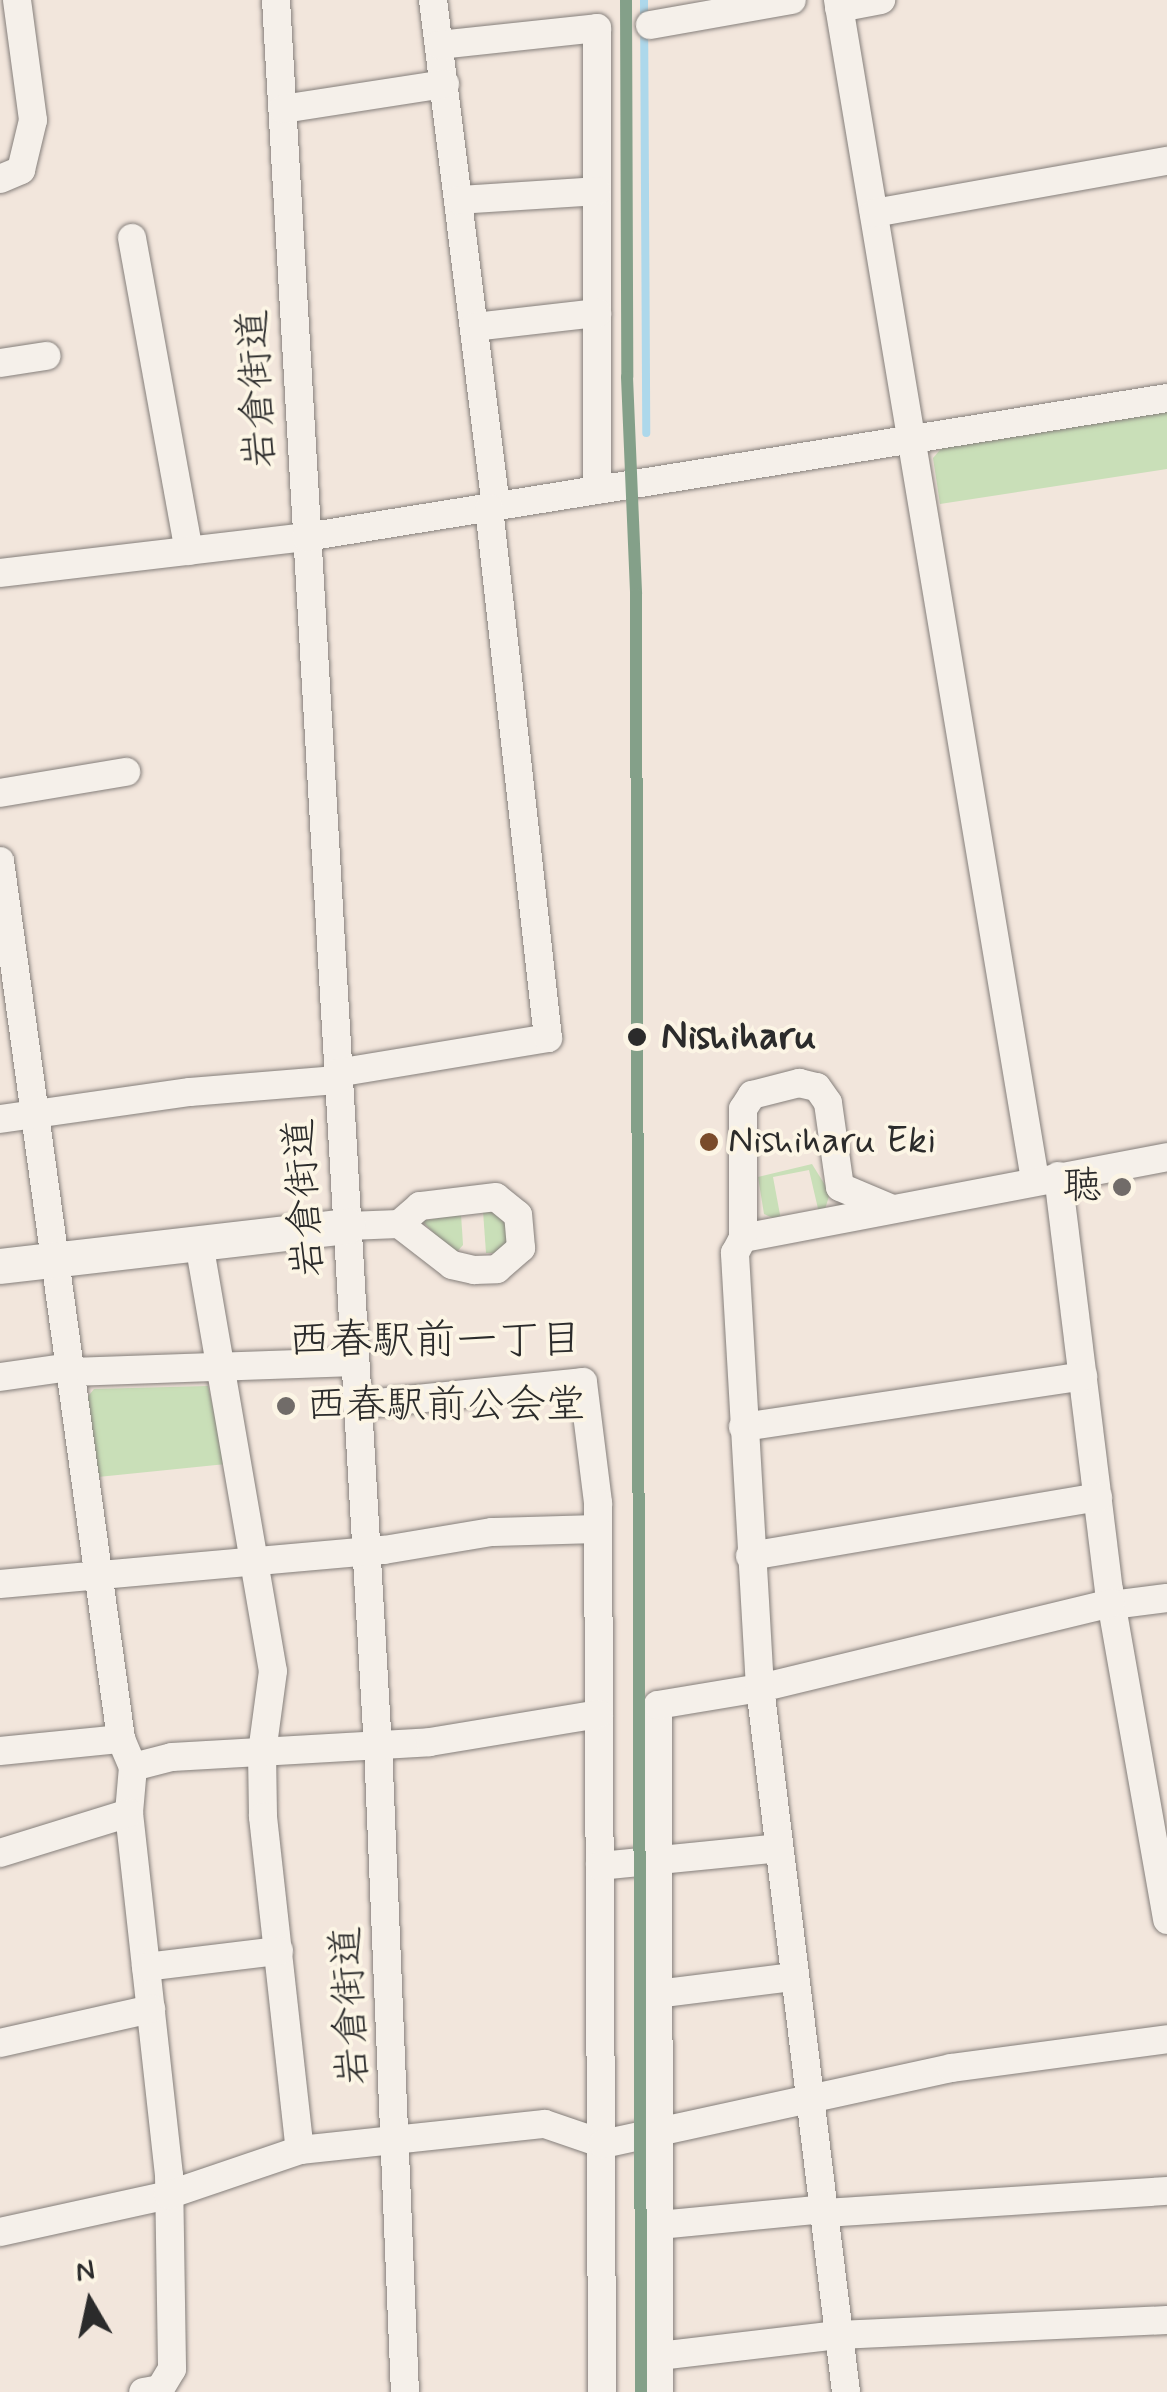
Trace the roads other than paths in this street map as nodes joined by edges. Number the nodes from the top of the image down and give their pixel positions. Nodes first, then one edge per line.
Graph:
1 (17, 0) edge
2 (276, 0) edge
3 (433, 0) edge
4 (792, 0) edge
5 (881, 0) edge
6 (838, 4) edge
7 (650, 25) dead end
8 (439, 45) junction
9 (445, 84) junction
10 (283, 109) junction
11 (1167, 161) edge
12 (5, 178) edge
13 (597, 191) junction
14 (459, 200) junction
15 (874, 213) junction
16 (132, 238) dead end
17 (597, 313) junction
18 (474, 327) junction
19 (46, 356) dead end
20 (0, 362) edge
21 (1167, 398) edge
22 (915, 438) junction
23 (597, 490) junction
24 (492, 507) junction
25 (306, 537) junction
26 (189, 551) junction
27 (0, 573) edge
28 (126, 772) dead end
29 (0, 793) edge
30 (0, 861) edge
31 (11, 1027) edge
32 (337, 1077) junction
33 (35, 1116) junction
34 (0, 1119) edge
35 (1167, 1157) edge
36 (1047, 1178) junction
37 (840, 1187) junction
38 (890, 1208) junction
39 (399, 1224) dead end
40 (831, 1225) junction
41 (348, 1226) junction
42 (744, 1238) junction
43 (199, 1243) junction
44 (56, 1260) junction
45 (0, 1266) edge
46 (355, 1362) junction
47 (218, 1367) junction
48 (71, 1369) junction
49 (1083, 1376) junction
50 (0, 1377) edge
51 (357, 1405) junction
52 (743, 1427) junction
53 (1098, 1496) junction
54 (597, 1529) junction
55 (364, 1552) junction
56 (750, 1556) junction
57 (254, 1562) junction
58 (99, 1574) junction
59 (0, 1584) edge
60 (1167, 1598) edge
61 (1112, 1604) junction
62 (760, 1688) junction
63 (599, 1714) junction
64 (121, 1739) junction
65 (378, 1746) junction
66 (0, 1750) edge
67 (262, 1752) junction
68 (133, 1767) junction
69 (1157, 1803) edge
70 (129, 1813) junction
71 (779, 1848) junction
72 (0, 1854) edge
73 (657, 1864) junction
74 (600, 1866) junction
75 (1167, 1920) edge
76 (279, 1951) junction
77 (146, 1967) junction
78 (794, 1977) junction
79 (657, 1994) junction
80 (151, 2010) junction
81 (1167, 2039) edge
82 (0, 2043) edge
83 (810, 2096) junction
84 (658, 2137) junction
85 (398, 2140) junction
86 (603, 2144) junction
87 (300, 2150) junction
88 (1167, 2191) edge
89 (168, 2195) junction
90 (824, 2211) junction
91 (659, 2224) junction
92 (0, 2232) edge
93 (1167, 2320) edge
94 (838, 2335) junction
95 (659, 2356) junction
96 (143, 2392) edge
97 (405, 2392) edge
98 (602, 2392) edge
99 (660, 2392) edge
100 (846, 2392) edge

1 - 12 street
2 - 10 street, 岩倉街道
3 - 8 street
4 - 7 street
5 - 6 street
6 - 15 street
8 - 9 street
8 - 13 street
9 - 10 street
9 - 14 street
10 - 25 street, 岩倉街道
11 - 15 street
13 - 14 street
13 - 17 street
14 - 18 street
15 - 22 street
16 - 26 street
17 - 18 street
17 - 23 street
18 - 24 street
19 - 20 street
21 - 22 street
22 - 23 street
22 - 36 street
23 - 24 street
24 - 25 street
24 - 32 street
25 - 26 street
25 - 32 street, 岩倉街道
26 - 27 street
28 - 29 street
30 - 31 street
31 - 33 street
32 - 33 street
32 - 41 street, 岩倉街道
33 - 34 street
33 - 44 street
35 - 36 street
36 - 38 street
36 - 49 street
37 - 38 street
37 - 40 street
37 - 42 street
38 - 40 street
39 - 41 street
40 - 42 street
41 - 43 main road
41 - 46 street, 岩倉街道
42 - 52 street
43 - 44 main road
43 - 47 street
44 - 45 main road
44 - 48 street
46 - 47 street
46 - 51 street, 岩倉街道
47 - 48 street
47 - 57 street
48 - 50 street
48 - 58 street
49 - 52 street
49 - 53 street
51 - 54 street
51 - 55 street, 岩倉街道
52 - 56 street
53 - 56 street
53 - 61 street
54 - 55 street
54 - 63 street
55 - 57 street
55 - 65 street, 岩倉街道
56 - 62 street
57 - 58 street
57 - 67 street
58 - 59 street
58 - 64 street
60 - 61 street
61 - 62 street
61 - 69 street
62 - 71 street
62 - 73 street
63 - 65 street
63 - 74 street
64 - 66 street
64 - 68 street
65 - 67 street
65 - 85 street, 岩倉街道
67 - 68 street
67 - 76 street
68 - 70 street
69 - 75 street
70 - 72 street
70 - 77 street
71 - 73 street
71 - 78 street
73 - 74 street
73 - 79 street
74 - 86 street
76 - 77 street
76 - 87 street
77 - 80 street
78 - 79 street
78 - 83 street
79 - 84 street
80 - 82 street
80 - 89 street
81 - 83 street
83 - 84 street
83 - 90 street
84 - 86 street
84 - 91 street
85 - 86 street
85 - 87 street
85 - 97 street, 岩倉街道
86 - 98 street
87 - 89 street
88 - 90 street
89 - 92 street
89 - 96 street
90 - 91 street
90 - 94 street
91 - 95 street
93 - 94 street
94 - 95 street
94 - 100 street
95 - 99 street

